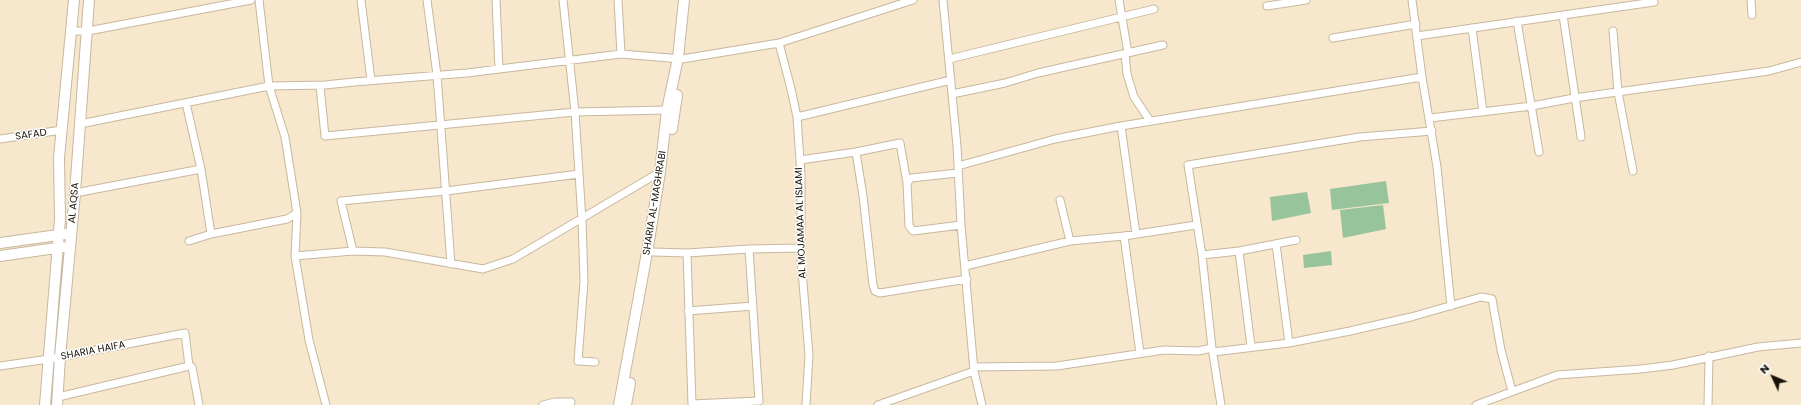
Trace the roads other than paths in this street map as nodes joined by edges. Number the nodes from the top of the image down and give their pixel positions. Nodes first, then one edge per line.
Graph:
1 (74, 0) edge
2 (89, 0) edge
3 (251, 0) edge
4 (259, 0) edge
5 (361, 0) edge
6 (427, 0) edge
7 (496, 0) edge
8 (563, 0) edge
9 (618, 0) edge
10 (684, 0) edge
11 (691, 0) edge
12 (913, 0) edge
13 (943, 0) edge
14 (1119, 0) edge
15 (1306, 0) edge
16 (1412, 0) edge
17 (1751, 0) edge
18 (1654, 2) dead end
19 (1268, 6) dead end
20 (1154, 9) dead end
21 (1563, 15) junction
22 (1752, 15) dead end
23 (1121, 17) junction
24 (1517, 21) junction
25 (1416, 24) junction
26 (1472, 28) junction
27 (72, 31) junction
28 (88, 31) junction
29 (1613, 31) dead end
30 (1417, 36) junction
31 (1333, 38) dead end
32 (779, 43) junction
33 (1163, 45) dead end
34 (1126, 53) junction
35 (621, 54) junction
36 (568, 59) junction
37 (680, 59) junction
38 (949, 59) junction
39 (1801, 62) edge
40 (499, 69) junction
41 (437, 75) junction
42 (1422, 77) junction
43 (372, 80) junction
44 (951, 80) junction
45 (269, 86) junction
46 (320, 86) junction
47 (1618, 92) junction
48 (952, 94) junction
49 (1574, 98) junction
50 (186, 103) junction
51 (1532, 106) junction
52 (667, 110) junction
53 (575, 112) junction
54 (1484, 112) junction
55 (797, 117) junction
56 (1430, 118) junction
57 (1150, 121) junction
58 (80, 124) junction
59 (441, 125) junction
60 (1120, 126) junction
61 (62, 130) junction
62 (1432, 131) junction
63 (1581, 137) dead end
64 (0, 139) edge
65 (856, 152) junction
66 (1539, 152) dead end
67 (800, 160) junction
68 (201, 169) junction
69 (958, 169) junction
70 (1633, 171) dead end
71 (660, 172) junction
72 (579, 174) junction
73 (907, 183) junction
74 (446, 191) junction
75 (75, 193) junction
76 (1060, 200) dead end
77 (297, 212) junction
78 (582, 220) junction
79 (962, 225) junction
80 (1196, 225) junction
81 (58, 234) junction
82 (211, 234) junction
83 (1136, 234) junction
84 (70, 235) junction
85 (1124, 236) junction
86 (1296, 240) dead end
87 (189, 241) dead end
88 (1070, 241) junction
89 (0, 243) edge
90 (1276, 244) junction
91 (69, 247) junction
92 (57, 248) junction
93 (801, 248) junction
94 (749, 249) junction
95 (353, 251) junction
96 (1239, 251) junction
97 (653, 252) junction
98 (687, 253) junction
99 (1202, 255) junction
100 (0, 256) edge
101 (295, 256) junction
102 (451, 264) junction
103 (965, 266) junction
104 (967, 279) junction
105 (753, 306) junction
106 (1451, 306) junction
107 (688, 311) junction
108 (1801, 342) edge
109 (1289, 343) junction
110 (1251, 346) junction
111 (1212, 350) junction
112 (1140, 353) junction
113 (1709, 356) junction
114 (60, 357) junction
115 (48, 360) junction
116 (595, 362) dead end
117 (0, 366) edge
118 (189, 366) junction
119 (974, 369) junction
120 (1512, 391) junction
121 (58, 401) edge
122 (571, 402) dead end
123 (45, 405) edge
124 (199, 405) edge
125 (326, 405) edge
126 (543, 405) edge
127 (619, 405) edge
128 (626, 405) edge
129 (806, 405) edge
130 (878, 405) edge
131 (982, 405) edge
132 (1221, 405) edge
133 (1476, 405) edge
134 (1708, 405) edge

1 - 27 main road, AL AQSA
2 - 28 main road, AL AQSA
3 - 28 street
4 - 45 street
5 - 43 street
6 - 41 street
7 - 40 street
8 - 36 street
9 - 35 street
10 - 37 main road, SHARIA AL-MAGHRABI
11 - 37 main road, SHARIA AL-MAGHRABI
12 - 32 street
13 - 38 street
14 - 23 street
15 - 19 street
16 - 25 street
17 - 22 street
18 - 21 street
20 - 23 street
21 - 24 street
21 - 49 street
23 - 34 street
23 - 38 street
24 - 26 street
24 - 51 street
25 - 30 street
25 - 31 street
26 - 30 street
26 - 54 street
27 - 28 street
27 - 61 main road, AL AQSA
28 - 58 main road, AL AQSA
29 - 47 street
30 - 42 street
32 - 37 street
32 - 55 street, AL MOJAMAA AL ISLAMI
33 - 34 street
34 - 48 street
34 - 57 street
35 - 36 street
35 - 37 street
36 - 40 street
36 - 53 street
37 - 52 main road, SHARIA AL-MAGHRABI
37 - 97 main road, SHARIA AL-MAGHRABI
38 - 44 street
39 - 47 street
40 - 41 street
41 - 43 street
41 - 59 street
42 - 56 street
42 - 57 street
43 - 46 street
44 - 48 street
44 - 55 street
45 - 46 street
45 - 50 street
45 - 77 street
46 - 59 street
47 - 49 street
47 - 70 street
48 - 69 street
49 - 51 street
49 - 63 street
50 - 58 street
50 - 68 street
51 - 54 street
51 - 66 street
52 - 53 street
52 - 71 main road, SHARIA AL-MAGHRABI
53 - 59 street
53 - 72 street
54 - 56 street
55 - 67 street, AL MOJAMAA AL ISLAMI
56 - 62 street
57 - 60 street
58 - 75 main road, AL AQSA
59 - 74 street
60 - 69 street
60 - 83 street
61 - 64 street, SAFAD
61 - 81 main road, AL AQSA
62 - 80 street
62 - 106 street
65 - 67 street
65 - 73 street
65 - 104 street
67 - 93 street, AL MOJAMAA AL ISLAMI
68 - 75 street
68 - 82 street
69 - 73 street
69 - 79 street
71 - 78 street
71 - 127 main road, SHARIA AL-MAGHRABI
72 - 74 street
72 - 78 street
73 - 79 street
74 - 95 street
74 - 102 street
75 - 84 main road, AL AQSA
76 - 88 street
77 - 82 street
77 - 101 street
78 - 102 street
78 - 116 street
79 - 103 street
80 - 83 street
80 - 99 street
81 - 84 main road
81 - 89 main road
81 - 92 main road, AL AQSA
82 - 87 street
83 - 85 street
84 - 91 main road, AL AQSA
85 - 88 street
85 - 112 street
86 - 90 street
88 - 103 street
90 - 96 street
90 - 109 street
91 - 92 main road
91 - 114 main road, AL AQSA
92 - 100 main road
92 - 115 main road, AL AQSA
93 - 94 street
93 - 129 street, AL MOJAMAA AL ISLAMI
94 - 98 street
94 - 105 street
95 - 101 street
95 - 102 street
96 - 99 street
96 - 110 street
97 - 98 street
97 - 128 main road, SHARIA AL-MAGHRABI
98 - 107 street
99 - 111 street
101 - 125 street
103 - 104 street
104 - 119 street
105 - 107 street
105 - 107 street
106 - 109 street
106 - 120 street
108 - 113 street
109 - 110 street
110 - 111 street
111 - 112 street
111 - 132 street
112 - 119 street
113 - 120 street
113 - 134 street
114 - 115 street, SHARIA HAIFA
114 - 118 street, SHARIA HAIFA
114 - 121 main road, AL AQSA
115 - 117 street, SHARIA HAIFA
115 - 123 main road, AL AQSA
118 - 121 street
118 - 124 street
119 - 130 street
119 - 131 street
120 - 133 street
122 - 126 street

